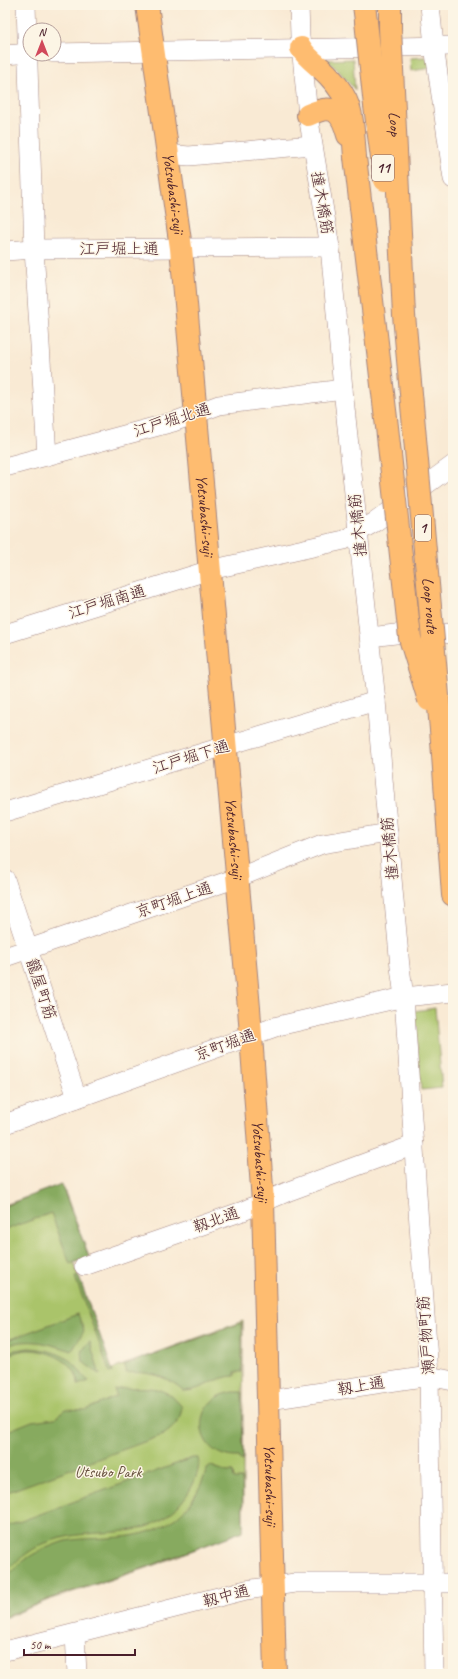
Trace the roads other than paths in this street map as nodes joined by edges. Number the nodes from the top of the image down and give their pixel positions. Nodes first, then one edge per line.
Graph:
1 (26, 5) edge
2 (147, 5) edge
3 (299, 5) edge
4 (364, 5) edge
5 (390, 5) edge
6 (430, 5) edge
7 (27, 22) edge
8 (434, 46) junction
9 (453, 46) edge
10 (296, 47) junction
11 (153, 52) junction
12 (62, 53) edge
13 (22, 54) edge
14 (5, 55) edge
15 (29, 62) edge
16 (308, 115) junction
17 (312, 145) junction
18 (167, 154) junction
19 (355, 157) junction
20 (453, 179) edge
21 (330, 247) junction
22 (181, 248) junction
23 (34, 249) junction
24 (5, 251) edge
25 (404, 316) junction
26 (343, 389) junction
27 (196, 413) junction
28 (47, 456) junction
29 (453, 465) edge
30 (5, 467) edge
31 (352, 536) junction
32 (210, 570) junction
33 (5, 634) edge
34 (453, 634) edge
35 (370, 637) junction
36 (376, 702) junction
37 (442, 742) junction
38 (225, 747) junction
39 (5, 812) edge
40 (388, 833) junction
41 (238, 878) junction
42 (5, 879) edge
43 (453, 895) edge
44 (28, 949) junction
45 (5, 957) edge
46 (453, 992) edge
47 (404, 996) junction
48 (250, 1035) junction
49 (77, 1098) junction
50 (5, 1124) edge
51 (414, 1145) junction
52 (263, 1202) junction
53 (84, 1266) dead end
54 (428, 1376) junction
55 (453, 1381) edge
56 (269, 1400) junction
57 (453, 1583) edge
58 (433, 1584) junction
59 (273, 1585) junction
60 (75, 1634) junction
61 (5, 1651) edge
62 (77, 1674) edge
63 (275, 1674) edge
64 (434, 1674) edge

1 - 7 street
2 - 11 main road, Yotsubashi-suji
3 - 10 street, 撞木橋筋
4 - 25 main road, 11, bridge
5 - 25 main road, Loop / 1, bridge
6 - 8 street
8 - 9 street
8 - 10 street
8 - 20 street
10 - 11 street
10 - 16 street, 撞木橋筋
10 - 19 main road
11 - 12 street
11 - 18 main road, Yotsubashi-suji
13 - 14 street
15 - 23 street
16 - 17 street, 撞木橋筋
16 - 19 main road
17 - 18 street
17 - 21 street, 撞木橋筋
18 - 22 main road, Yotsubashi-suji
19 - 37 main road, bridge
21 - 22 street, 江戸堀上通
21 - 26 street, 撞木橋筋
22 - 23 street, 江戸堀上通
22 - 27 main road, Yotsubashi-suji
23 - 24 street, 江戸堀上通
23 - 28 street
25 - 37 main road, Loop route / 1, bridge
26 - 27 street, 江戸堀北通
26 - 31 street, 撞木橋筋
27 - 28 street, 江戸堀北通
27 - 32 main road, Yotsubashi-suji
28 - 30 street, 江戸堀北通
29 - 31 street
31 - 32 street, 江戸堀南通
31 - 35 street, 撞木橋筋
32 - 33 street, 江戸堀南通
32 - 38 main road, Yotsubashi-suji
34 - 35 street
35 - 36 street, 撞木橋筋
36 - 38 street, 江戸堀下通
36 - 40 street, 撞木橋筋
37 - 43 main road, Loop route / 1
38 - 39 street, 江戸堀下通
38 - 41 main road, Yotsubashi-suji
40 - 41 street, 京町堀上通
40 - 47 street, 撞木橋筋
41 - 44 street, 京町堀上通
41 - 48 main road, Yotsubashi-suji
42 - 44 street, 籠屋町筋
44 - 45 street, 京町堀上通
44 - 49 street, 籠屋町筋
46 - 47 street, 京町堀通
47 - 48 street, 京町堀通
47 - 51 street, 瀬戸物町筋
48 - 49 street, 京町堀通
48 - 52 main road, Yotsubashi-suji
49 - 50 street, 京町堀通
51 - 52 street, 靱北通
51 - 54 street, 瀬戸物町筋
52 - 53 street, 靱北通
52 - 56 main road, Yotsubashi-suji
54 - 55 street, 靱上通
54 - 56 street, 靱上通
54 - 58 street, 瀬戸物町筋
56 - 59 main road, Yotsubashi-suji
57 - 58 street, 靱中通
58 - 59 street, 靱中通
58 - 64 street, 瀬戸物町筋
59 - 60 street, 靱中通
59 - 63 main road, Yotsubashi-suji
60 - 61 street, 靱中通
60 - 62 street

